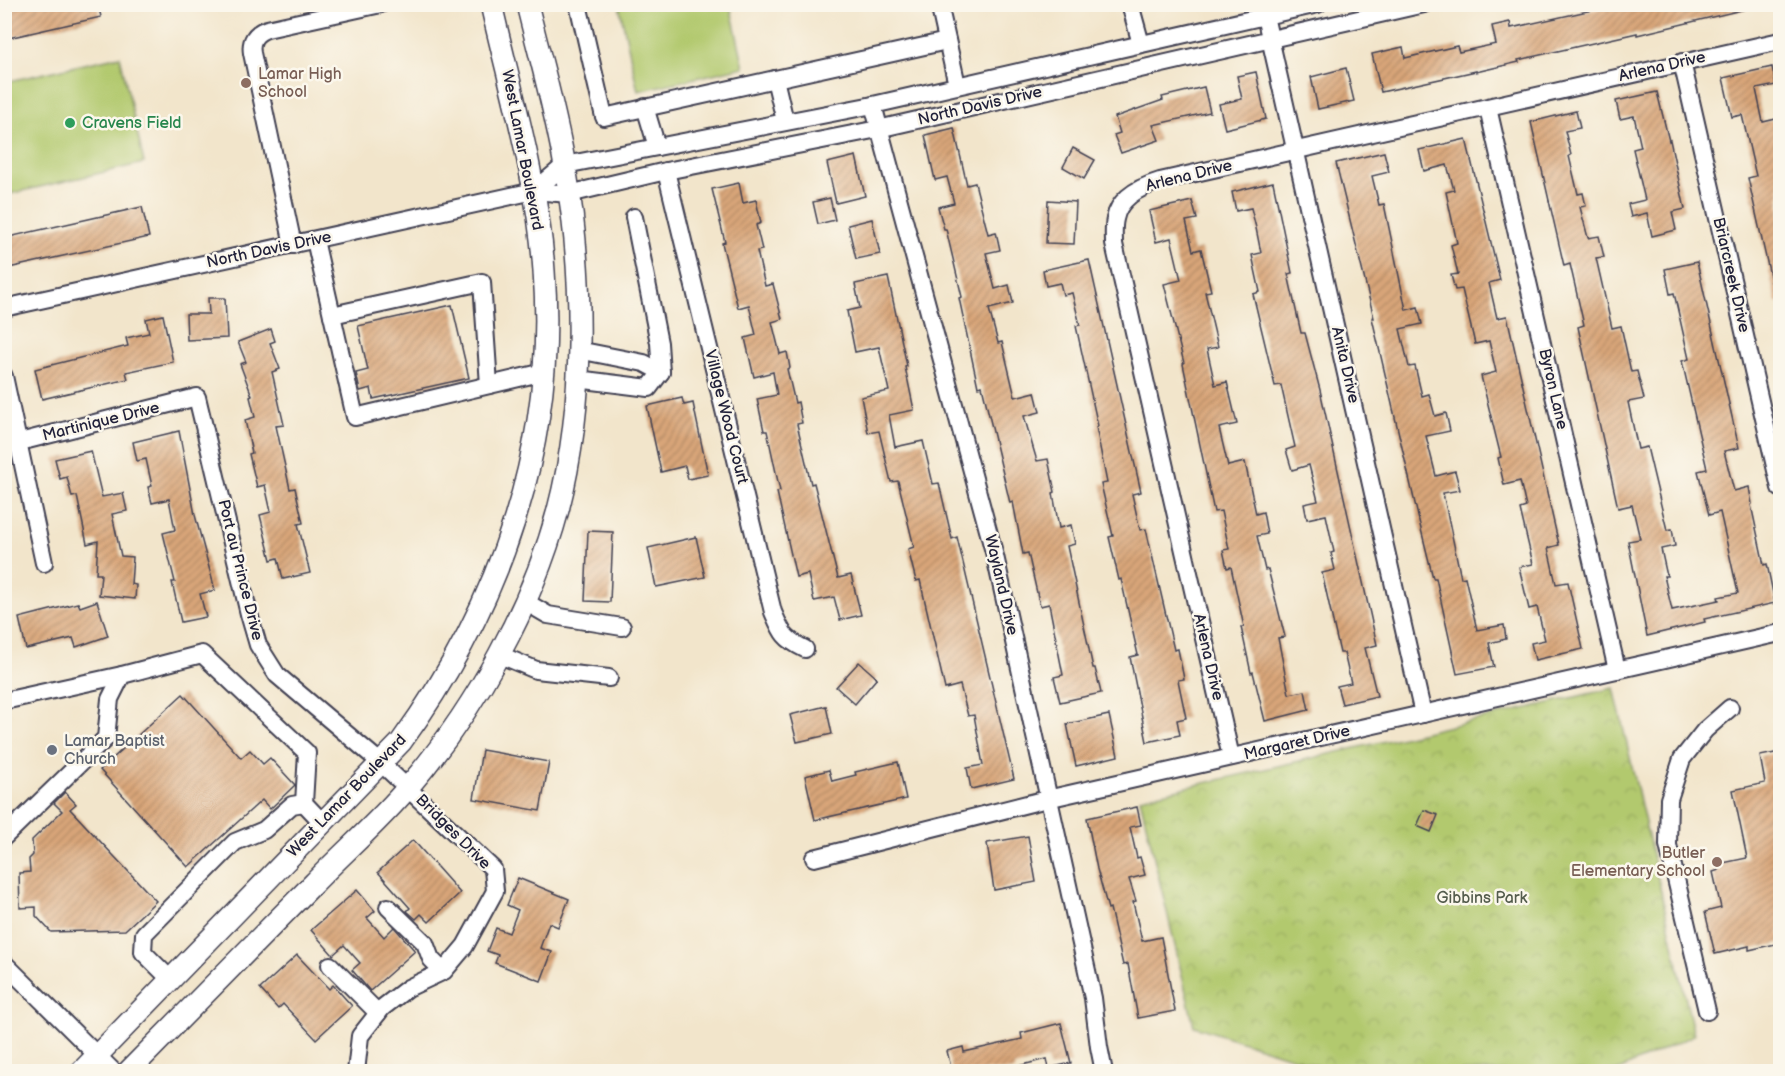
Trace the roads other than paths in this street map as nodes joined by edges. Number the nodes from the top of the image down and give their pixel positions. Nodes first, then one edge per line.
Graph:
1 (381, 4) edge
2 (491, 4) edge
3 (527, 4) edge
4 (578, 4) edge
5 (939, 4) edge
6 (1130, 4) edge
7 (1318, 4) edge
8 (1424, 4) edge
9 (1264, 8) edge
10 (1270, 40) junction
11 (1780, 40) edge
12 (947, 41) junction
13 (1141, 44) junction
14 (1682, 62) junction
15 (775, 80) junction
16 (957, 85) junction
17 (873, 105) junction
18 (645, 107) junction
19 (1488, 108) junction
20 (785, 121) junction
21 (878, 129) junction
22 (657, 147) junction
23 (1296, 150) junction
24 (565, 165) junction
25 (666, 171) junction
26 (534, 191) junction
27 (569, 194) junction
28 (634, 217) dead end
29 (315, 240) junction
30 (293, 244) junction
31 (4, 308) edge
32 (332, 315) junction
33 (578, 350) junction
34 (544, 372) junction
35 (661, 372) junction
36 (4, 376) edge
37 (577, 379) junction
38 (489, 385) junction
39 (197, 397) joint
40 (12, 444) edge
41 (1780, 488) edge
42 (44, 563) dead end
43 (524, 601) junction
44 (622, 627) dead end
45 (1780, 633) edge
46 (805, 650) dead end
47 (500, 655) junction
48 (1617, 670) junction
49 (122, 675) junction
50 (609, 678) dead end
51 (4, 701) edge
52 (1730, 708) dead end
53 (1423, 714) junction
54 (1231, 757) junction
55 (381, 763) junction
56 (408, 788) junction
57 (1047, 799) junction
58 (304, 803) junction
59 (322, 822) junction
60 (4, 837) edge
61 (814, 858) dead end
62 (388, 907) dead end
63 (4, 963) edge
64 (330, 965) dead end
65 (443, 972) junction
66 (170, 979) junction
67 (1707, 1011) dead end
68 (378, 1012) junction
69 (96, 1055) junction
70 (81, 1071) edge
71 (114, 1071) edge
72 (128, 1071) edge
73 (356, 1071) edge
74 (1104, 1071) edge

1 - 30 street
2 - 26 main road, West Lamar Boulevard
3 - 24 main road
4 - 18 street
5 - 12 street
6 - 13 street
7 - 9 street, North Davis Drive
8 - 10 street, North Davis Drive
9 - 10 street, Anita Drive
9 - 13 street, North Davis Drive
10 - 21 street, North Davis Drive
10 - 23 street, Anita Drive
11 - 14 street, Arlena Drive
12 - 15 street
12 - 16 street
13 - 16 street, North Davis Drive
14 - 19 street, Arlena Drive
14 - 41 street, Briarcreek Drive
15 - 18 street
15 - 20 street
16 - 17 street, North Davis Drive
17 - 20 street, North Davis Drive
17 - 21 street, Wayland Drive
18 - 22 street
19 - 23 street, Arlena Drive
19 - 48 street, Byron Lane
20 - 22 street, North Davis Drive
21 - 25 street, North Davis Drive
21 - 57 street, Wayland Drive
22 - 24 street, North Davis Drive
23 - 53 street, Anita Drive
23 - 54 street, Arlena Drive
24 - 26 street, North Davis Drive
24 - 27 main road
25 - 27 street, North Davis Drive
25 - 46 street, Village Wood Court
26 - 27 street, North Davis Drive
26 - 29 street, North Davis Drive
26 - 34 main road, West Lamar Boulevard
27 - 33 main road
28 - 35 street
29 - 30 street, North Davis Drive
29 - 32 street
30 - 31 street, North Davis Drive
32 - 38 street
32 - 38 street
33 - 35 street
33 - 37 main road
34 - 38 street
34 - 55 main road, West Lamar Boulevard
35 - 37 street
36 - 40 street
37 - 43 main road
39 - 40 street, Martinique Drive
39 - 55 street, Port au Prince Drive
40 - 42 street
43 - 44 street
43 - 47 main road
45 - 48 street, Margaret Drive
47 - 50 street
47 - 56 main road
48 - 53 street, Margaret Drive
49 - 51 street
49 - 58 street
49 - 60 street
52 - 67 street
53 - 54 street, Margaret Drive
54 - 57 street, Margaret Drive
55 - 56 street, Port au Prince Drive
55 - 59 main road, West Lamar Boulevard
56 - 65 street, Bridges Drive
56 - 72 main road
57 - 61 street, Margaret Drive
57 - 74 street, Wayland Drive
58 - 59 street
58 - 66 street
59 - 66 main road, West Lamar Boulevard
62 - 65 street
63 - 69 street
64 - 68 street
65 - 68 street, Bridges Drive
66 - 69 main road, West Lamar Boulevard
68 - 73 street, Bridges Drive
69 - 70 main road, West Lamar Boulevard
69 - 71 street

